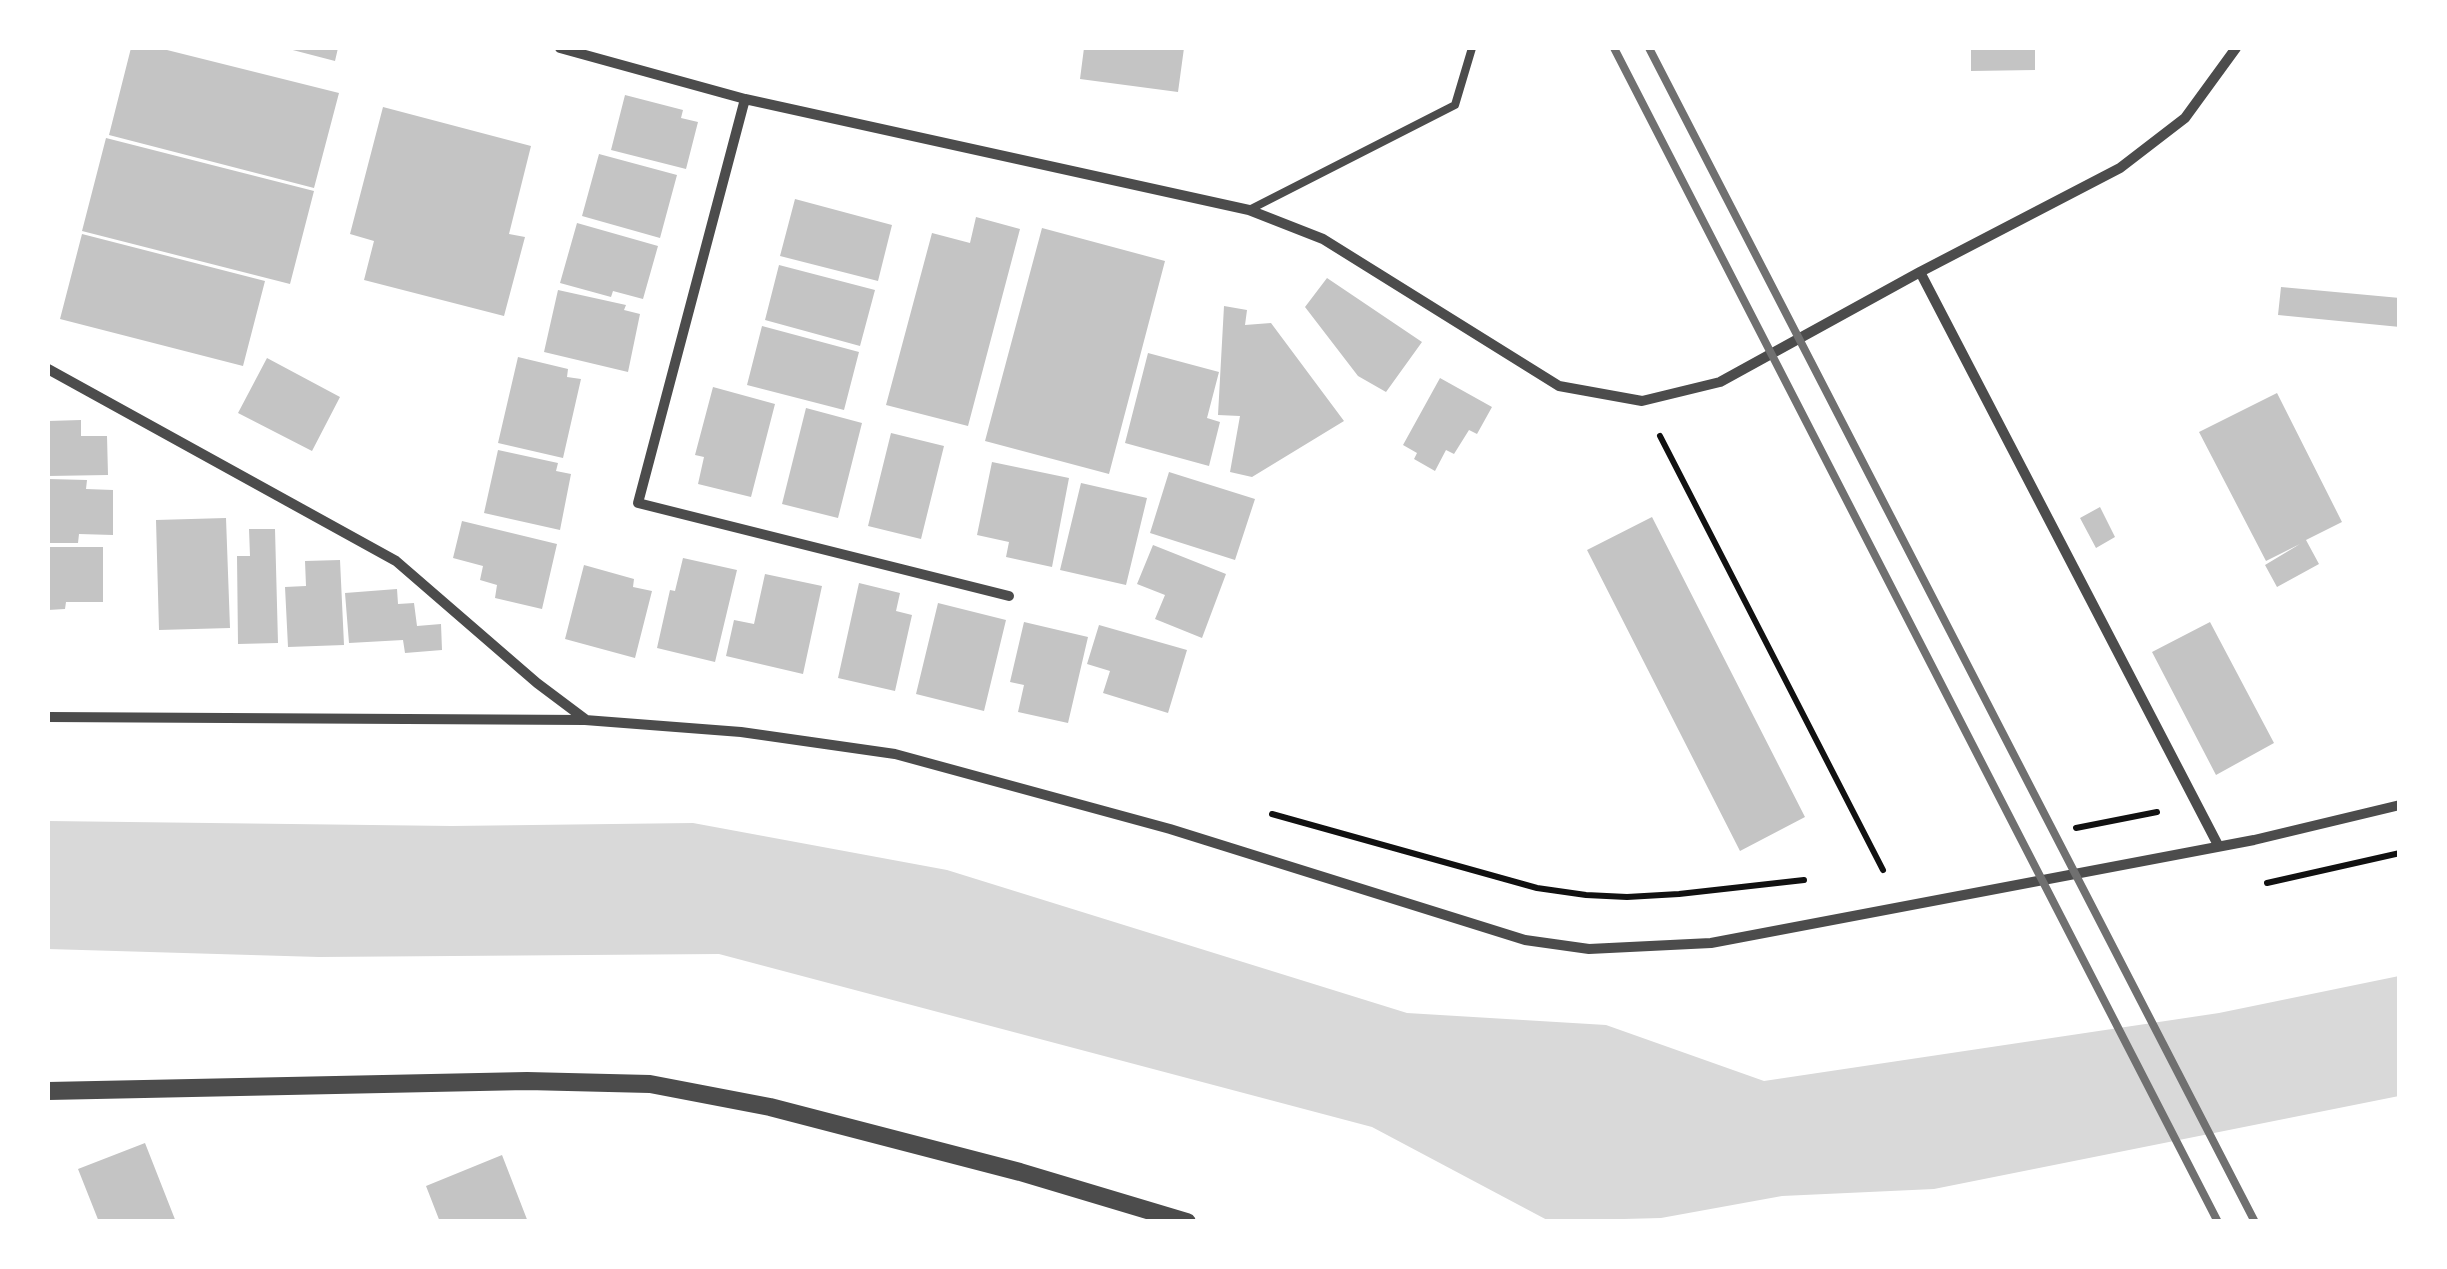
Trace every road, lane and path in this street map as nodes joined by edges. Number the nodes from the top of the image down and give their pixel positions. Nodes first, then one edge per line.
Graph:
1 (560, 48) edge
2 (1472, 48) edge
3 (2236, 48) edge
4 (745, 99) junction
5 (1249, 210) junction
6 (1920, 272) junction
7 (48, 369) edge
8 (1642, 401) junction
9 (1009, 596) dead end
10 (48, 718) edge
11 (585, 720) junction
12 (2196, 804) junction
13 (2400, 805) edge
14 (1263, 812) dead end
15 (2068, 830) dead end
16 (2218, 845) junction
17 (2400, 853) edge
18 (1884, 870) junction
19 (1867, 872) dead end
20 (1814, 879) dead end
21 (2267, 883) dead end
22 (1903, 906) junction
23 (48, 1090) edge
24 (1187, 1222) edge

1 - 4 street
2 - 5 lane
3 - 6 street
4 - 5 street
4 - 9 street
5 - 8 street
6 - 8 street
6 - 12 street
7 - 11 street
8 - 18 path
10 - 11 street
11 - 22 street
12 - 15 path
12 - 16 street
13 - 16 street
14 - 20 path
16 - 22 street
17 - 21 path
18 - 19 path
18 - 22 path
23 - 24 street

